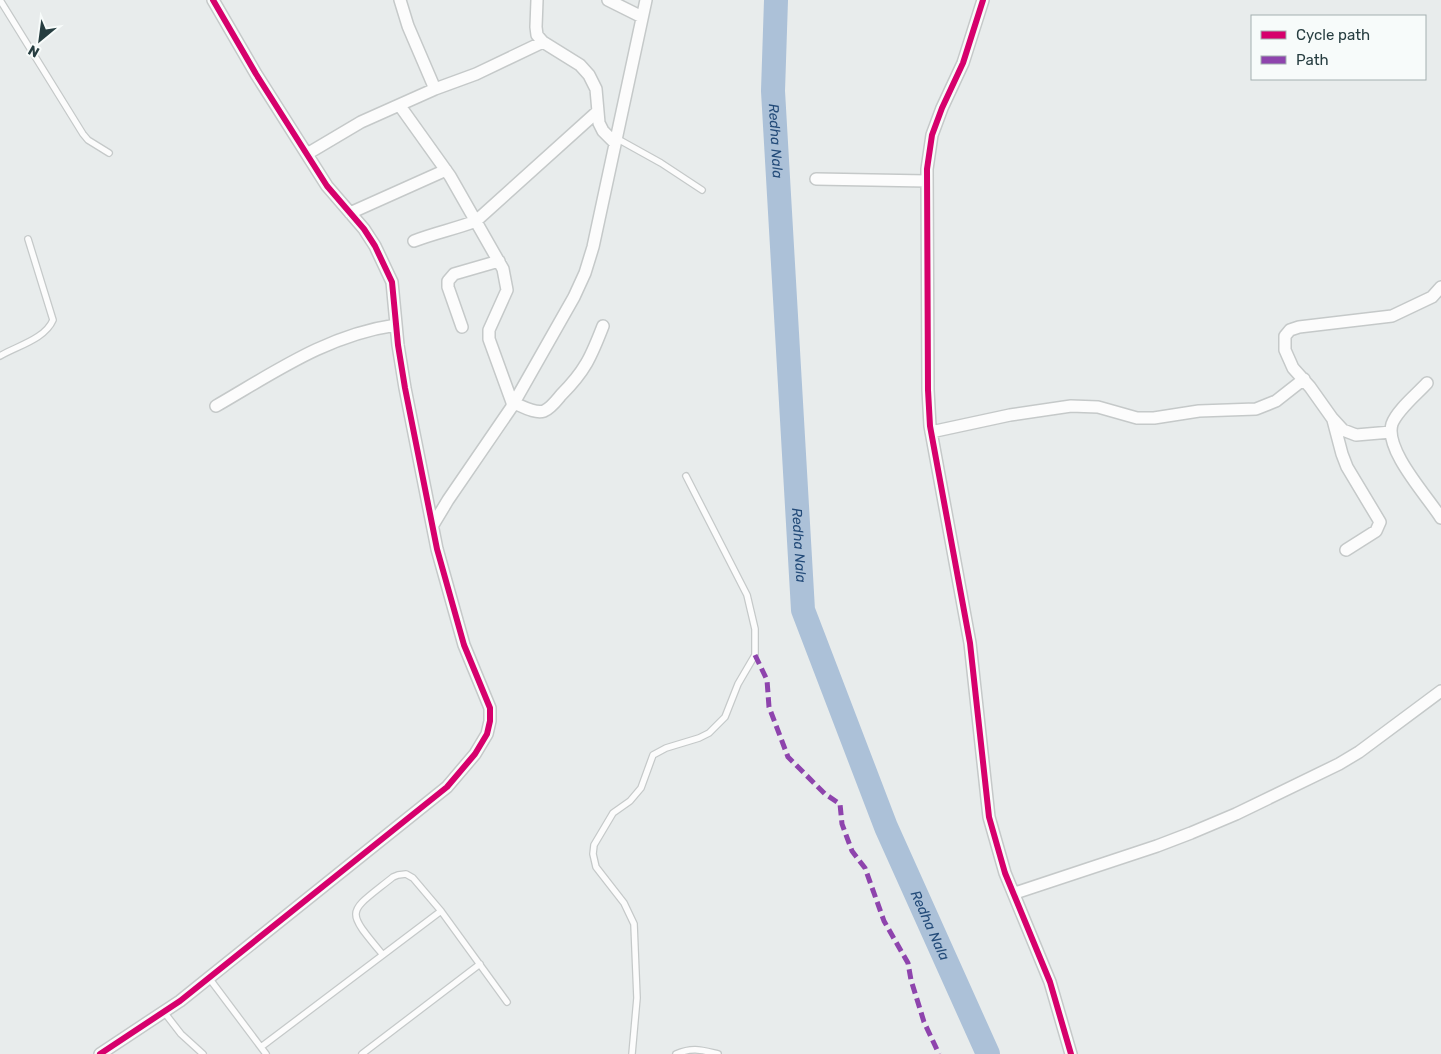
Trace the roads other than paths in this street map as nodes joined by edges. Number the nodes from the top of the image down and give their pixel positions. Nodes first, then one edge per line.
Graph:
1 (0, 0) edge
2 (213, 0) edge
3 (400, 0) edge
4 (538, 0) edge
5 (608, 0) edge
6 (646, 0) edge
7 (983, 0) edge
8 (642, 17) junction
9 (543, 42) junction
10 (436, 89) junction
11 (400, 106) junction
12 (598, 111) junction
13 (616, 141) junction
14 (109, 152) dead end
15 (307, 154) junction
16 (446, 170) junction
17 (816, 180) dead end
18 (927, 181) junction
19 (702, 190) dead end
20 (350, 213) junction
21 (476, 221) junction
22 (28, 239) dead end
23 (414, 241) dead end
24 (499, 261) junction
25 (1441, 287) edge
26 (396, 325) junction
27 (603, 326) dead end
28 (462, 327) dead end
29 (0, 356) edge
30 (1304, 379) junction
31 (1427, 383) dead end
32 (514, 404) junction
33 (216, 406) dead end
34 (1332, 418) junction
35 (931, 432) junction
36 (1391, 432) junction
37 (686, 476) dead end
38 (1441, 518) edge
39 (433, 525) junction
40 (1346, 550) dead end
41 (1441, 692) edge
42 (1015, 893) junction
43 (442, 911) junction
44 (383, 955) junction
45 (480, 964) junction
46 (209, 978) junction
47 (508, 1002) dead end
48 (163, 1012) junction
49 (261, 1047) junction
50 (100, 1054) edge
51 (203, 1054) edge
52 (266, 1054) edge
53 (362, 1054) edge
54 (632, 1054) edge
55 (676, 1054) edge
56 (718, 1054) edge
57 (1071, 1054) edge

1 - 14 lane
2 - 15 street
3 - 10 street
4 - 9 street
5 - 8 street
6 - 8 street
7 - 18 street
8 - 13 street
9 - 10 street
9 - 12 street
10 - 11 street
11 - 15 street
11 - 16 street
12 - 13 street
12 - 21 street
13 - 19 lane
13 - 32 street
15 - 20 street
16 - 20 street
16 - 21 street
17 - 18 street
18 - 35 street
20 - 26 street
21 - 23 street
21 - 24 street
22 - 29 lane
24 - 28 street
24 - 32 street
25 - 30 street
26 - 33 street
26 - 39 street
27 - 32 street
30 - 34 street
30 - 35 street
31 - 36 street
32 - 39 street
34 - 36 street
34 - 40 street
35 - 42 street
36 - 38 street
37 - 54 lane
39 - 46 street
41 - 42 street
42 - 57 street
43 - 44 lane
43 - 44 lane
43 - 45 lane
44 - 49 lane
45 - 47 lane
45 - 53 lane
46 - 48 street
46 - 49 lane
48 - 50 street
48 - 51 lane
49 - 52 lane
55 - 56 lane

